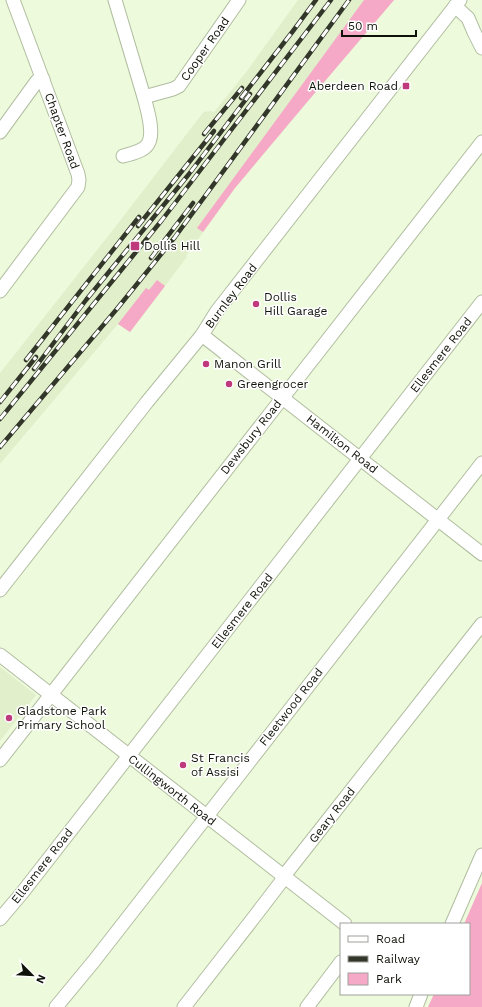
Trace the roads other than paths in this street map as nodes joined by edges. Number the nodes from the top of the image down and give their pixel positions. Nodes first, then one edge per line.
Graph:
1 (13, 0) edge
2 (115, 0) edge
3 (239, 0) edge
4 (458, 3) edge
5 (482, 48) edge
6 (43, 79) junction
7 (144, 97) junction
8 (0, 132) edge
9 (482, 142) edge
10 (123, 156) dead end
11 (0, 291) edge
12 (482, 302) edge
13 (202, 335) junction
14 (282, 398) junction
15 (360, 459) junction
16 (482, 463) edge
17 (438, 520) junction
18 (482, 554) edge
19 (0, 590) edge
20 (482, 624) edge
21 (0, 655) edge
22 (50, 695) junction
23 (128, 756) junction
24 (0, 760) edge
25 (207, 817) junction
26 (482, 855) edge
27 (284, 877) junction
28 (0, 919) edge
29 (344, 923) edge
30 (452, 923) edge
31 (340, 963) edge
32 (421, 995) edge
33 (56, 1007) edge
34 (184, 1007) edge
35 (307, 1007) edge
36 (416, 1007) edge

1 - 6 street, Chapter Road
2 - 7 street
3 - 7 street, Cooper Road
4 - 5 street
4 - 13 street, Burnley Road
6 - 8 street
6 - 11 street, Chapter Road
7 - 10 street
9 - 14 street, Dewsbury Road
12 - 15 street, Ellesmere Road
13 - 14 street, Hamilton Road
13 - 19 street, Burnley Road
14 - 15 street, Hamilton Road
14 - 22 street, Dewsbury Road
15 - 17 street, Hamilton Road
15 - 23 street, Ellesmere Road
16 - 17 street, Fleetwood Road
17 - 18 street, Hamilton Road
17 - 25 street, Fleetwood Road
20 - 27 street, Geary Road
21 - 22 street, Cullingworth Road
22 - 23 street, Cullingworth Road
22 - 24 street, Dewsbury Road
23 - 25 street, Cullingworth Road
23 - 28 street, Ellesmere Road
25 - 27 street, Cullingworth Road
25 - 33 street, Fleetwood Road
26 - 30 street
27 - 29 street, Cullingworth Road
27 - 34 street, Geary Road
31 - 35 street
32 - 36 street

